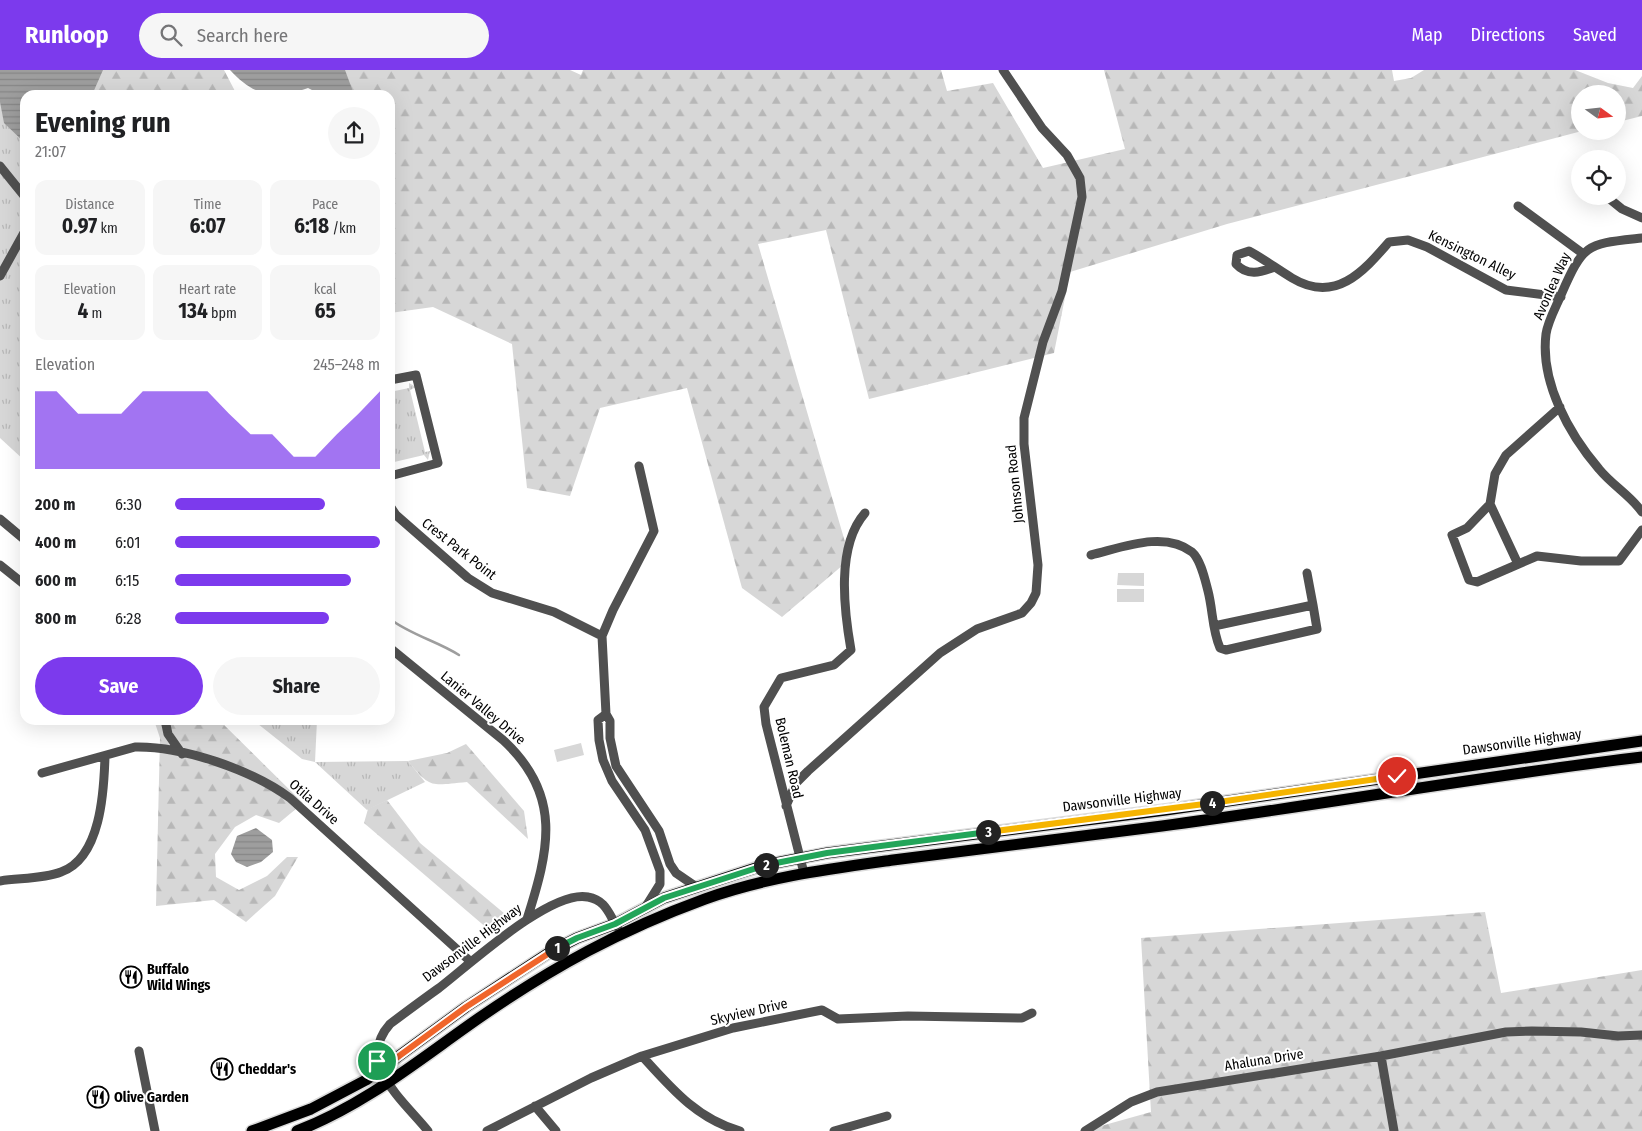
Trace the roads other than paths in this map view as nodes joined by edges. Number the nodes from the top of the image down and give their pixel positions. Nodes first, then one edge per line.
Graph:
1 (1003, 70) edge
2 (0, 166) edge
3 (20, 191) edge
4 (1617, 205) edge
5 (1518, 206) dead end
6 (1642, 218) edge
7 (1642, 238) edge
8 (20, 240) edge
9 (1582, 253) junction
10 (1275, 267) dead end
11 (0, 276) edge
12 (1561, 297) junction
13 (395, 379) edge
14 (1560, 407) junction
15 (639, 466) dead end
16 (395, 475) edge
17 (1490, 504) junction
18 (1642, 512) edge
19 (865, 513) dead end
20 (395, 514) edge
21 (0, 519) edge
22 (1642, 530) edge
23 (20, 536) edge
24 (1091, 555) dead end
25 (1518, 564) junction
26 (0, 565) edge
27 (1307, 573) dead end
28 (20, 581) edge
29 (1313, 605) junction
30 (1214, 626) junction
31 (602, 636) junction
32 (395, 652) edge
33 (166, 725) edge
34 (604, 739) junction
35 (1642, 741) edge
36 (182, 754) junction
37 (105, 756) junction
38 (1642, 756) edge
39 (618, 770) junction
40 (42, 773) dead end
41 (610, 775) junction
42 (1282, 791) junction
43 (786, 806) junction
44 (1286, 808) junction
45 (664, 847) junction
46 (653, 852) junction
47 (799, 858) junction
48 (804, 873) junction
49 (0, 881) edge
50 (695, 886) junction
51 (645, 908) junction
52 (528, 919) junction
53 (618, 928) junction
54 (471, 962) junction
55 (1032, 1013) dead end
56 (1642, 1035) edge
57 (139, 1051) dead end
58 (642, 1056) junction
59 (1381, 1056) junction
60 (380, 1070) junction
61 (389, 1083) junction
62 (535, 1106) junction
63 (887, 1116) dead end
64 (152, 1118) junction
65 (147, 1131) edge
66 (155, 1131) edge
67 (252, 1131) edge
68 (297, 1131) edge
69 (428, 1131) edge
70 (487, 1131) edge
71 (556, 1131) edge
72 (740, 1131) edge
73 (834, 1131) edge
74 (1085, 1131) edge
75 (1394, 1131) edge

1 - 43 street, Johnson Road
2 - 3 street
4 - 6 street
5 - 9 street
7 - 9 street, Avonlea Way
8 - 11 street
9 - 12 street, Avonlea Way
10 - 12 street, Kensington Alley
12 - 14 street, Avonlea Way
13 - 16 street
14 - 17 street
14 - 18 street, Avonlea Way
15 - 31 street
17 - 25 street
17 - 25 street
19 - 43 street, Boleman Road
20 - 31 street, Crest Park Point
21 - 23 street
22 - 25 street
24 - 30 street
26 - 28 street
27 - 29 street
29 - 30 street
29 - 30 street
31 - 34 street
32 - 52 street, Lanier Valley Drive
33 - 36 street
34 - 39 street
34 - 41 street
35 - 42 main road, Dawsonville Highway
36 - 37 street, Otila Drive
36 - 54 street, Otila Drive
37 - 40 street, Otila Drive
37 - 49 street
38 - 44 main road, Dawsonville Highway
39 - 41 street
39 - 45 street
41 - 46 street
42 - 44 street
42 - 47 main road, Dawsonville Highway
43 - 47 street, Boleman Road
44 - 48 main road, Dawsonville Highway
45 - 46 street
45 - 50 street
46 - 51 street
47 - 48 street, Boleman Road
47 - 50 main road, Dawsonville Highway
48 - 53 main road, Dawsonville Highway
50 - 51 main road, Dawsonville Highway
51 - 53 main road, Dawsonville Highway
52 - 53 street, Dawsonville Highway
52 - 54 street, Dawsonville Highway
53 - 60 main road, Dawsonville Highway
53 - 61 main road
54 - 60 street, Dawsonville Highway
55 - 58 street, Skyview Drive
56 - 59 street, Ahaluna Drive
57 - 64 street
58 - 62 street, Skyview Drive
58 - 72 street
59 - 74 street, Ahaluna Drive
59 - 75 street
60 - 61 street
60 - 67 main road, Dawsonville Highway
61 - 68 main road
61 - 69 street
62 - 70 street, Skyview Drive
62 - 71 street
63 - 73 street
64 - 65 street
64 - 66 street

